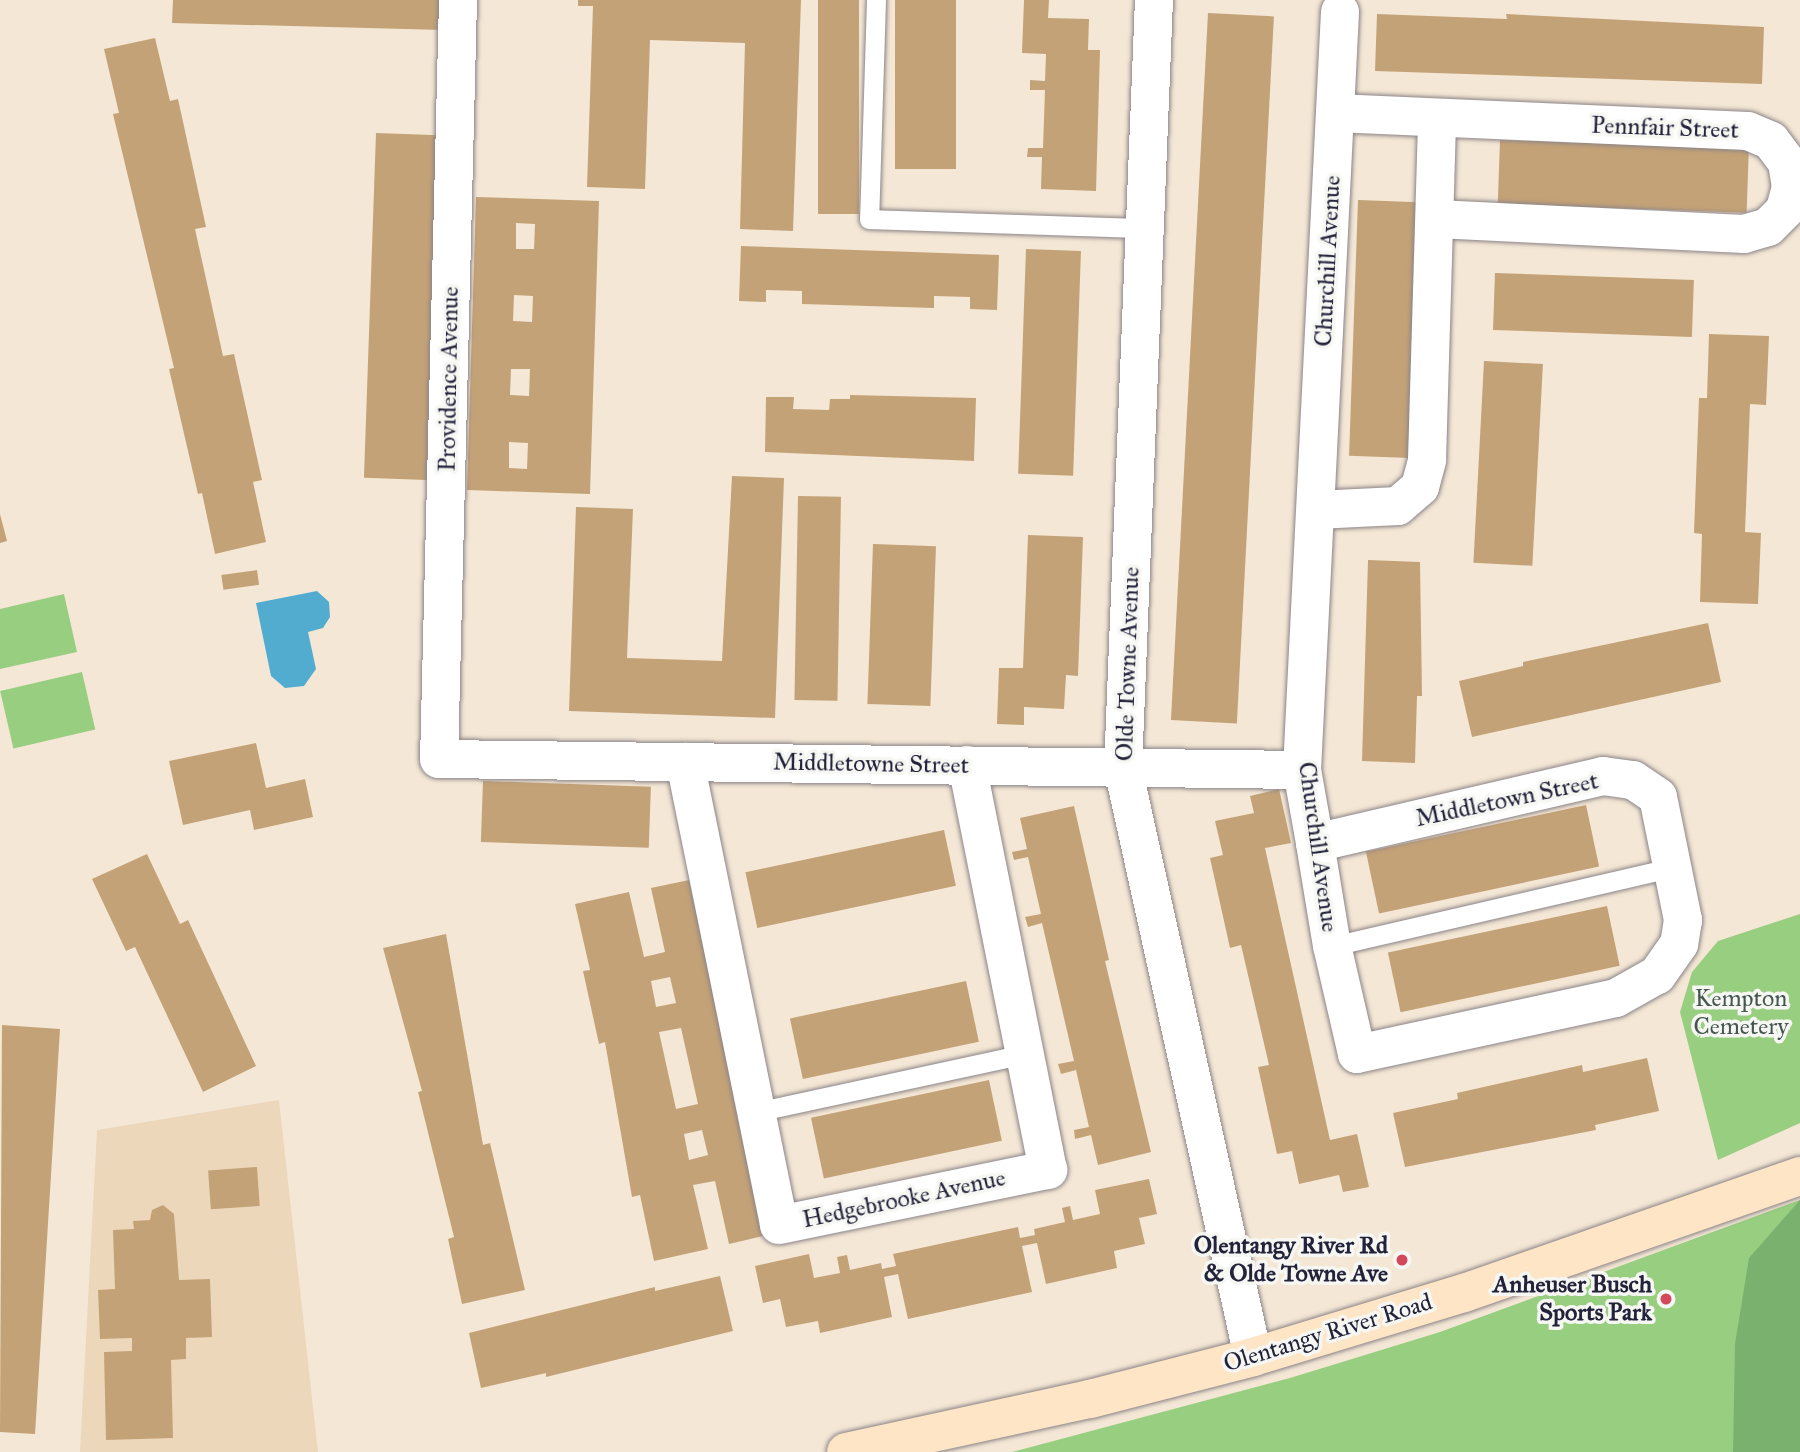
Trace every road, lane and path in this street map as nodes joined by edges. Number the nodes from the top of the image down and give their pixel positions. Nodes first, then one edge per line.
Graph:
1 (458, 0) edge
2 (876, 0) edge
3 (1154, 0) edge
4 (1340, 12) dead end
5 (1335, 113) junction
6 (1437, 120) junction
7 (1436, 219) junction
8 (1145, 228) junction
9 (1316, 510) junction
10 (439, 759) joint
11 (685, 762) junction
12 (967, 765) junction
13 (1123, 768) junction
14 (1303, 770) junction
15 (1315, 843) junction
16 (1675, 867) junction
17 (1332, 946) junction
18 (1025, 1054) junction
19 (1357, 1054) joint
20 (756, 1112) junction
21 (1800, 1176) edge
22 (1253, 1357) junction
23 (914, 1444) edge
24 (846, 1452) edge

1 - 10 street, Providence Avenue
2 - 8 lane
3 - 8 street, Olde Towne Avenue
4 - 5 street, Churchill Avenue
5 - 6 street, Pennfair Street
5 - 9 street, Churchill Avenue
6 - 7 street
6 - 7 street, Pennfair Street
7 - 9 street
8 - 13 street, Olde Towne Avenue
9 - 14 street, Churchill Avenue
10 - 11 street, Middletowne Street
11 - 12 street, Middletowne Street
11 - 20 street, Hedgebrooke Avenue
12 - 13 street, Middletowne Street
12 - 18 street, Hedgebrooke Avenue
13 - 14 street, Middletowne Street
13 - 22 street, Olde Towne Avenue
14 - 15 street, Churchill Avenue
15 - 16 street, Middletown Street
15 - 17 street, Churchill Avenue
16 - 17 lane
16 - 19 street, Middletown Street
17 - 19 street, Churchill Avenue
18 - 20 lane
18 - 20 street, Hedgebrooke Avenue
21 - 22 main road, Olentangy River Road
22 - 23 main road, Olentangy River Road
23 - 24 main road, Olentangy River Road

